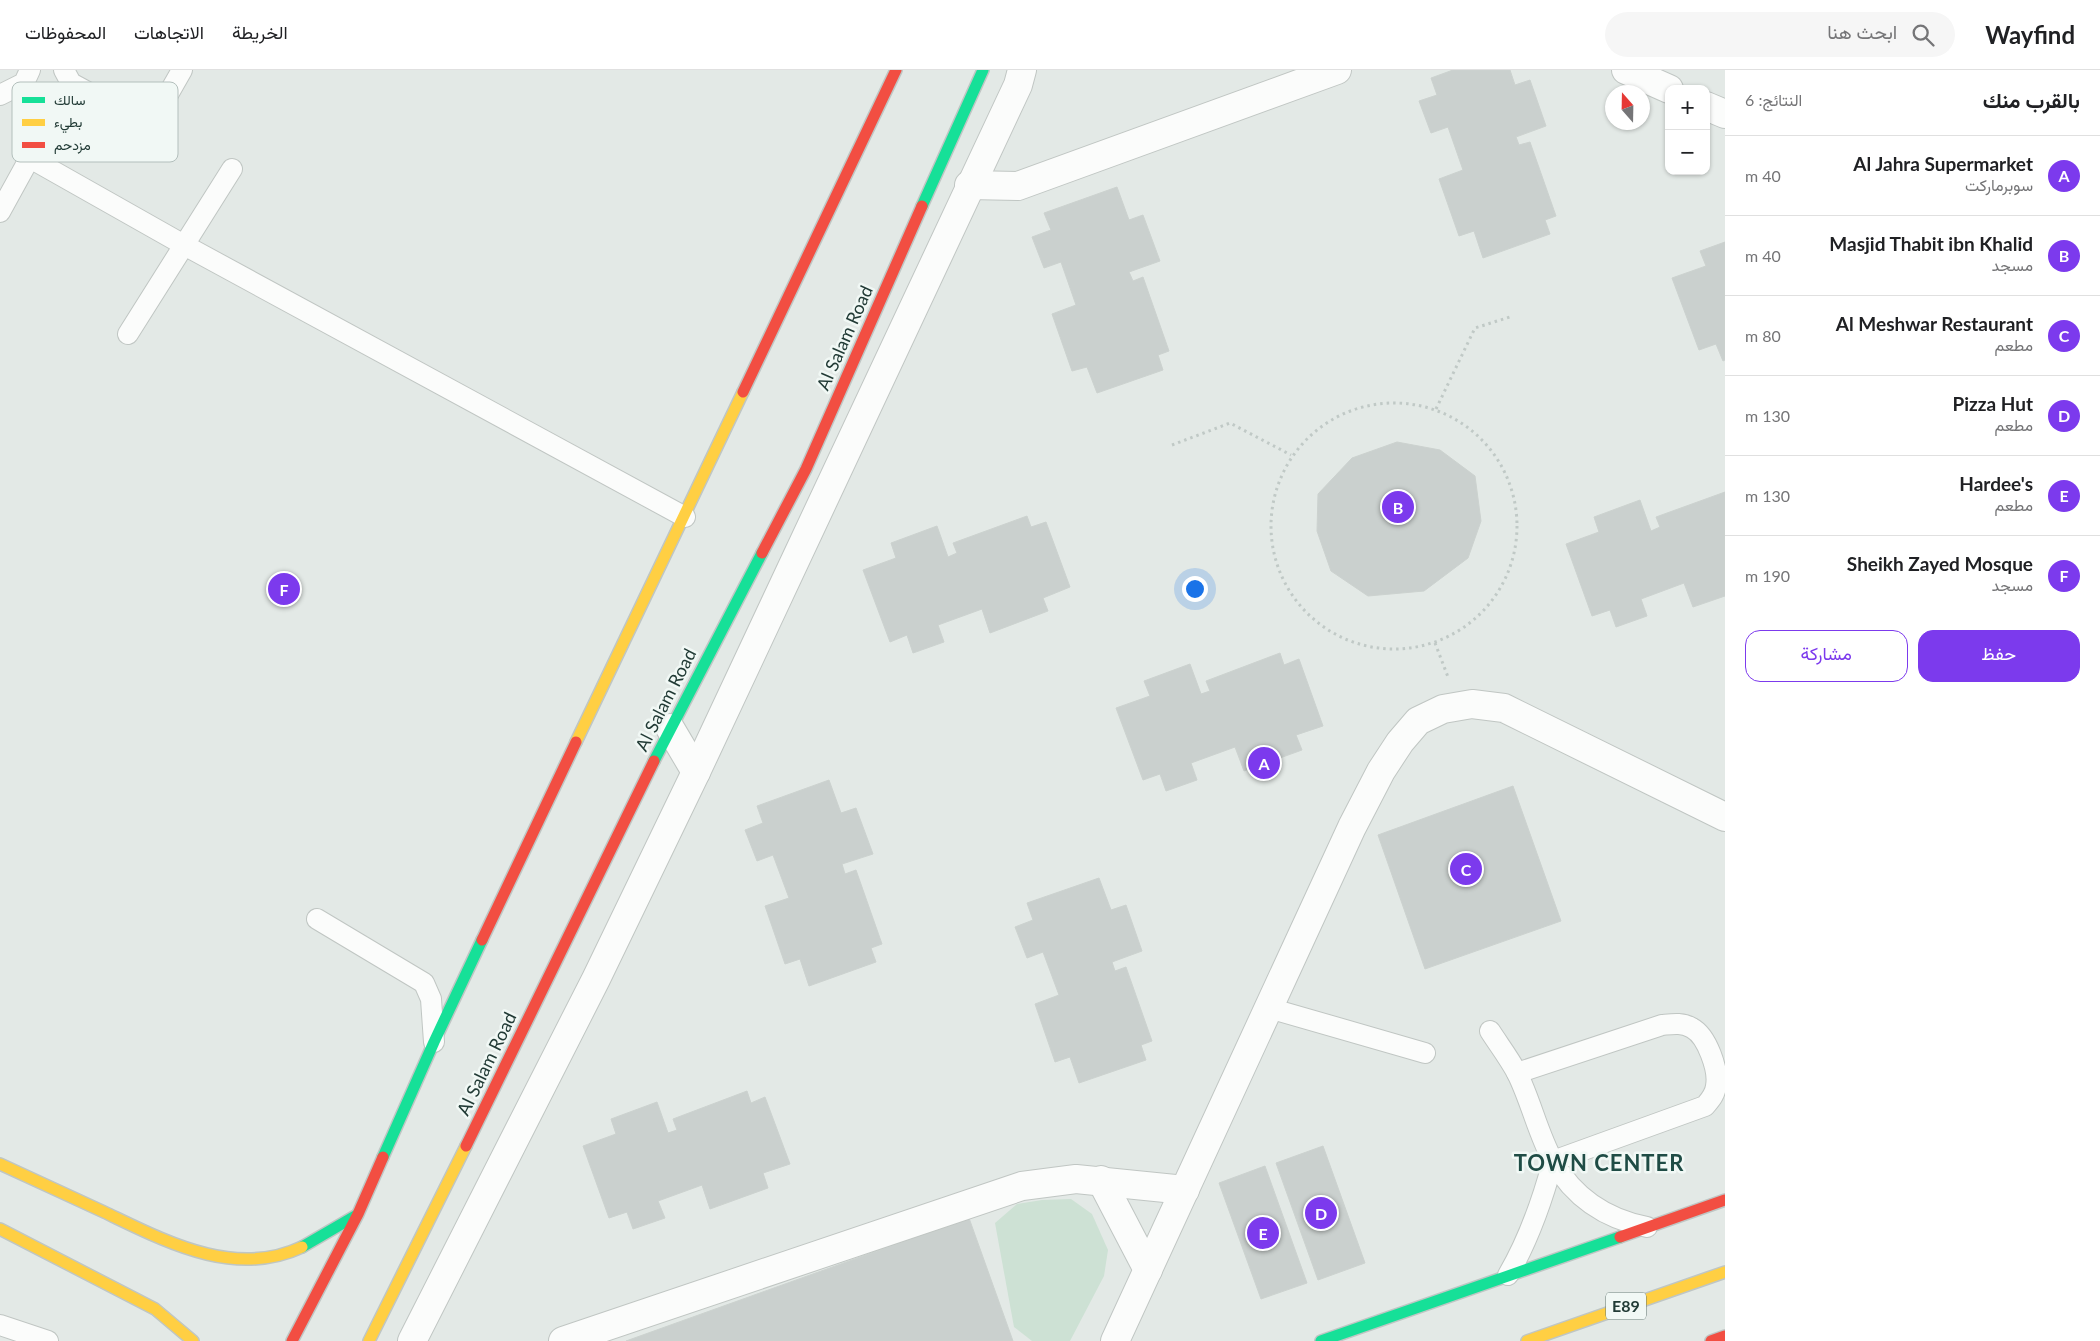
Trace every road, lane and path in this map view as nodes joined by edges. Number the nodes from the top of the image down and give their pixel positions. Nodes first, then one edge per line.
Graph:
1 (30, 70) edge
2 (182, 70) edge
3 (896, 70) edge
4 (983, 70) edge
5 (1022, 70) edge
6 (1337, 70) edge
7 (1626, 70) edge
8 (24, 82) edge
9 (175, 82) edge
10 (1665, 87) edge
11 (12, 89) edge
12 (0, 95) edge
13 (1710, 108) edge
14 (1725, 114) edge
15 (28, 162) edge
16 (37, 162) edge
17 (232, 170) dead end
18 (969, 186) junction
19 (0, 212) edge
20 (184, 245) junction
21 (1512, 316) dead end
22 (128, 334) dead end
23 (1436, 409) junction
24 (1172, 445) dead end
25 (1291, 456) junction
26 (684, 517) junction
27 (670, 728) junction
28 (696, 772) junction
29 (1725, 817) edge
30 (317, 919) dead end
31 (1269, 1008) junction
32 (1490, 1031) dead end
33 (434, 1042) junction
34 (1425, 1053) dead end
35 (1517, 1073) junction
36 (1553, 1162) junction
37 (0, 1164) edge
38 (1101, 1180) junction
39 (1185, 1190) junction
40 (1725, 1200) edge
41 (358, 1214) junction
42 (1646, 1227) junction
43 (0, 1230) edge
44 (1148, 1270) junction
45 (1725, 1272) edge
46 (1508, 1275) junction
47 (0, 1325) edge
48 (1725, 1336) edge
49 (1117, 1340) edge
50 (48, 1341) edge
51 (193, 1341) edge
52 (292, 1341) edge
53 (369, 1341) edge
54 (412, 1341) edge
55 (563, 1341) edge
56 (1321, 1341) edge
57 (1527, 1341) edge
58 (1711, 1341) edge

1 - 8 lane
2 - 9 lane
3 - 26 main road
4 - 27 main road, Al Salam Road
5 - 18 street
6 - 18 street
7 - 10 street
11 - 12 lane
13 - 14 street
15 - 19 lane
16 - 20 lane
17 - 20 lane
18 - 28 street
20 - 22 lane
20 - 26 lane
21 - 23 path
23 - 25 path
23 - 25 path
24 - 25 path
26 - 33 main road
27 - 28 street
27 - 53 main road, Al Salam Road
28 - 54 street
29 - 31 street
30 - 33 lane
31 - 34 lane
31 - 39 street
32 - 35 lane
33 - 41 main road
35 - 36 lane
35 - 36 lane
36 - 42 lane
36 - 46 lane
37 - 41 main road
38 - 39 street
38 - 44 street
38 - 55 street
39 - 44 street
40 - 42 main road
41 - 52 main road
42 - 46 main road
43 - 51 main road
44 - 49 street
45 - 57 main road, E89
46 - 56 main road
47 - 50 lane
48 - 58 main road

